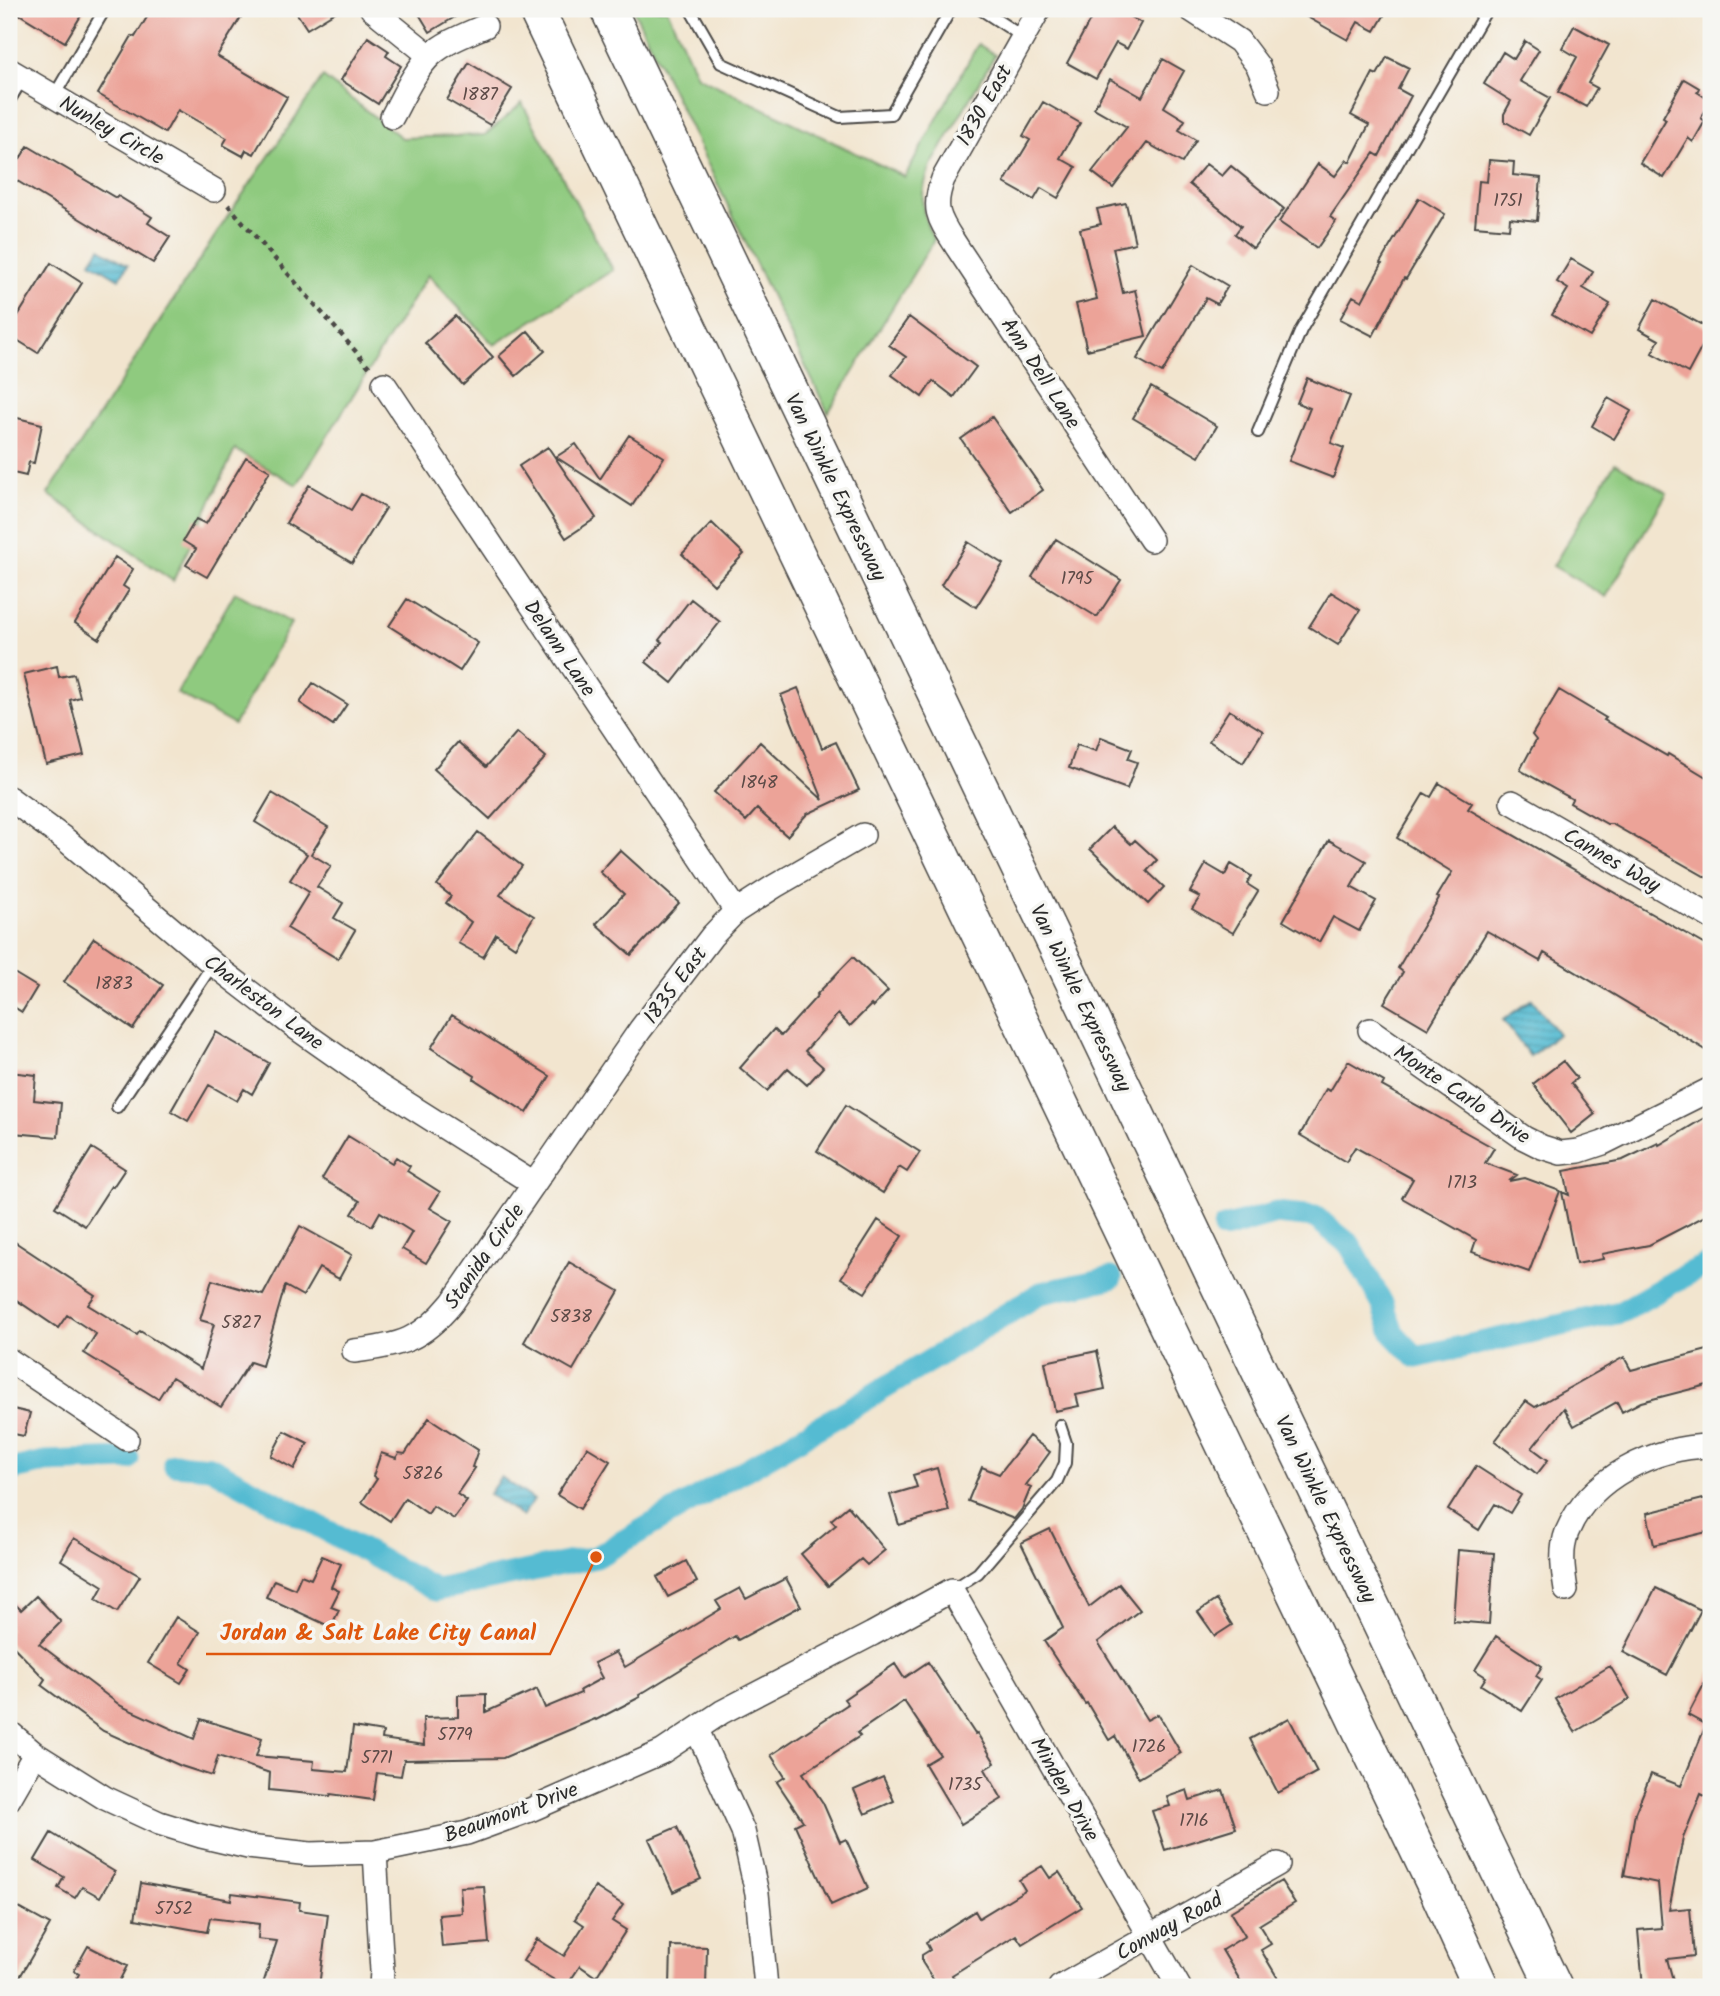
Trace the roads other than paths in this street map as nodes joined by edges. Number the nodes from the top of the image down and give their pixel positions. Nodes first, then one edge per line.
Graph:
1 (105, 9) edge
2 (372, 9) edge
3 (536, 9) edge
4 (608, 9) edge
5 (691, 9) edge
6 (951, 9) edge
7 (980, 9) edge
8 (1039, 9) edge
9 (1191, 9) edge
10 (1487, 9) edge
11 (485, 26) dead end
12 (1023, 37) junction
13 (430, 56) junction
14 (16, 74) edge
15 (1268, 90) dead end
16 (54, 96) junction
17 (9, 101) edge
18 (392, 117) dead end
19 (215, 190) road end
20 (935, 204) joint
21 (384, 384) road end
22 (1258, 432) dead end
23 (1151, 540) dead end
24 (9, 798) edge
25 (1512, 802) dead end
26 (863, 835) dead end
27 (736, 911) junction
28 (1711, 917) edge
29 (213, 964) junction
30 (1370, 1030) dead end
31 (1711, 1089) edge
32 (117, 1107) dead end
33 (534, 1185) junction
34 (354, 1351) dead end
35 (9, 1360) edge
36 (1060, 1425) dead end
37 (127, 1439) dead end
38 (1711, 1446) edge
39 (952, 1590) junction
40 (1566, 1590) dead end
41 (697, 1730) junction
42 (9, 1732) edge
43 (34, 1754) junction
44 (9, 1799) edge
45 (374, 1852) junction
46 (1278, 1864) dead end
47 (1150, 1937) junction
48 (381, 1987) edge
49 (766, 1987) edge
50 (1060, 1987) edge
51 (1179, 1987) edge
52 (1481, 1987) edge
53 (1554, 1987) edge

1 - 16 lane
2 - 13 street
3 - 52 main road
4 - 53 main road, Van Winkle Expressway
5 - 6 lane
7 - 12 lane
8 - 12 street, 1830 East
9 - 15 street
10 - 22 lane
11 - 13 street
12 - 20 street, 1830 East
13 - 18 street
14 - 16 street, Nunley Circle
14 - 17 lane
16 - 19 street, Nunley Circle
20 - 23 street, Ann Dell Lane
21 - 27 street, Delann Lane
24 - 29 street, Charleston Lane
25 - 28 street, Cannes Way
26 - 27 street, 1835 East
27 - 33 street, 1835 East
29 - 32 lane
29 - 33 street, Charleston Lane
30 - 31 street, Monte Carlo Drive
33 - 34 street, Stanida Circle
35 - 37 street
36 - 39 lane
38 - 40 street
39 - 41 street, Beaumont Drive
39 - 47 street, Minden Drive
41 - 45 street, Beaumont Drive
41 - 49 street
42 - 43 street, Beaumont Drive
43 - 44 street
43 - 45 street, Beaumont Drive
45 - 48 street
46 - 47 street, Conway Road
47 - 50 street, Conway Road
47 - 51 street, Minden Drive

